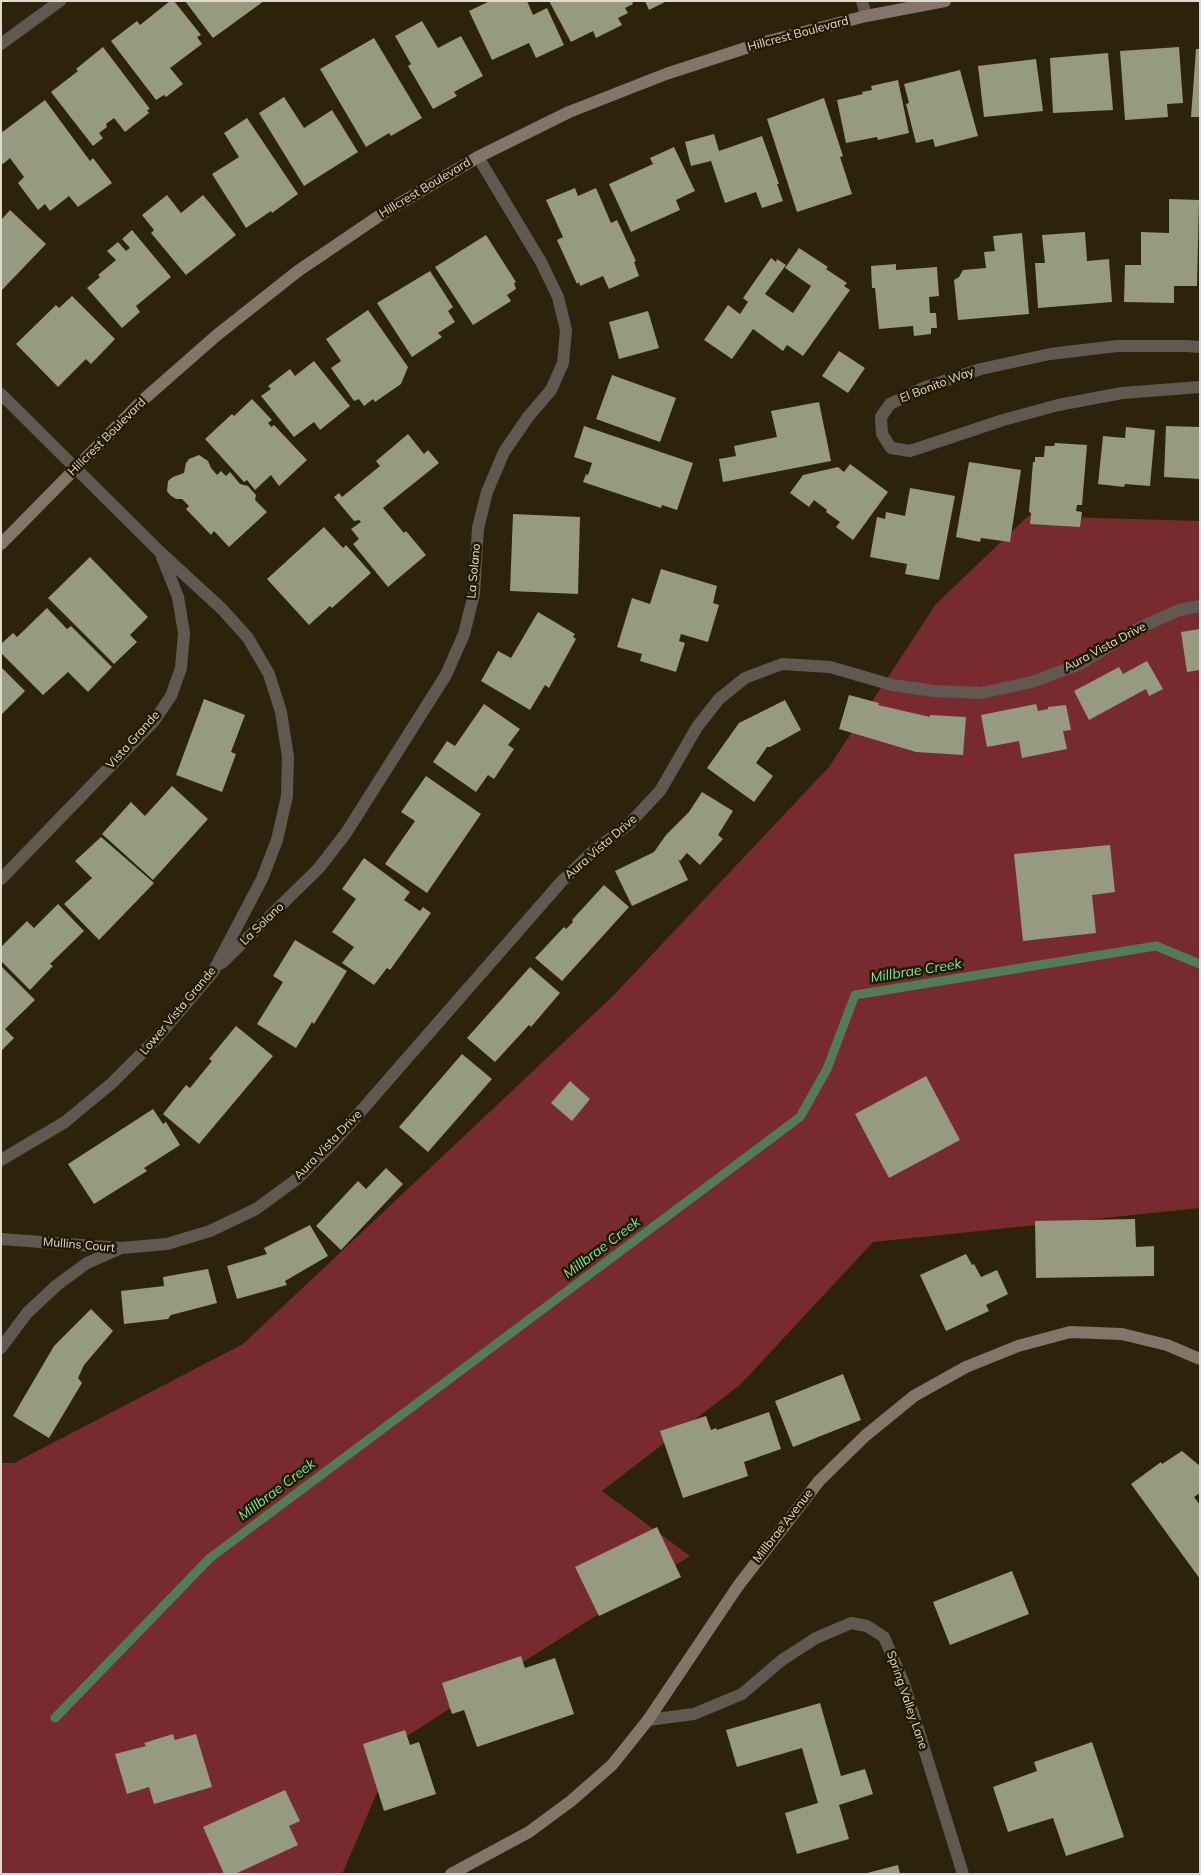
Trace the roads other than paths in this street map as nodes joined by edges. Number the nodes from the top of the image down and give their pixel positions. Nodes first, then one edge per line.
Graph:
1 (60, 1) edge
2 (862, 1) edge
3 (945, 1) edge
4 (866, 16) junction
5 (1, 44) edge
6 (478, 157) junction
7 (1200, 347) edge
8 (1200, 387) edge
9 (1, 394) edge
10 (76, 467) junction
11 (1, 544) edge
12 (160, 552) junction
13 (1200, 606) edge
14 (1, 879) edge
15 (213, 972) junction
16 (1, 1160) edge
17 (1, 1239) edge
18 (121, 1248) junction
19 (1, 1348) edge
20 (1200, 1359) edge
21 (648, 1720) junction
22 (451, 1874) edge
23 (963, 1874) edge

1 - 5 street
2 - 4 street
3 - 4 street, Hillcrest Boulevard
4 - 6 street, Hillcrest Boulevard
6 - 10 street, Hillcrest Boulevard
6 - 15 street, La Solano
7 - 8 street, El Bonito Way
9 - 10 street, Vista Grande
10 - 11 street, Hillcrest Boulevard
10 - 12 street, Vista Grande
12 - 14 street, Vista Grande
12 - 15 street, Lower Vista Grande
13 - 18 street, Aura Vista Drive
15 - 16 street, Lower Vista Grande
17 - 18 street, Mullins Court
18 - 19 street, Mullins Court
20 - 21 street, Millbrae Avenue
21 - 22 street, Millbrae Avenue
21 - 23 street, Spring Valley Lane

